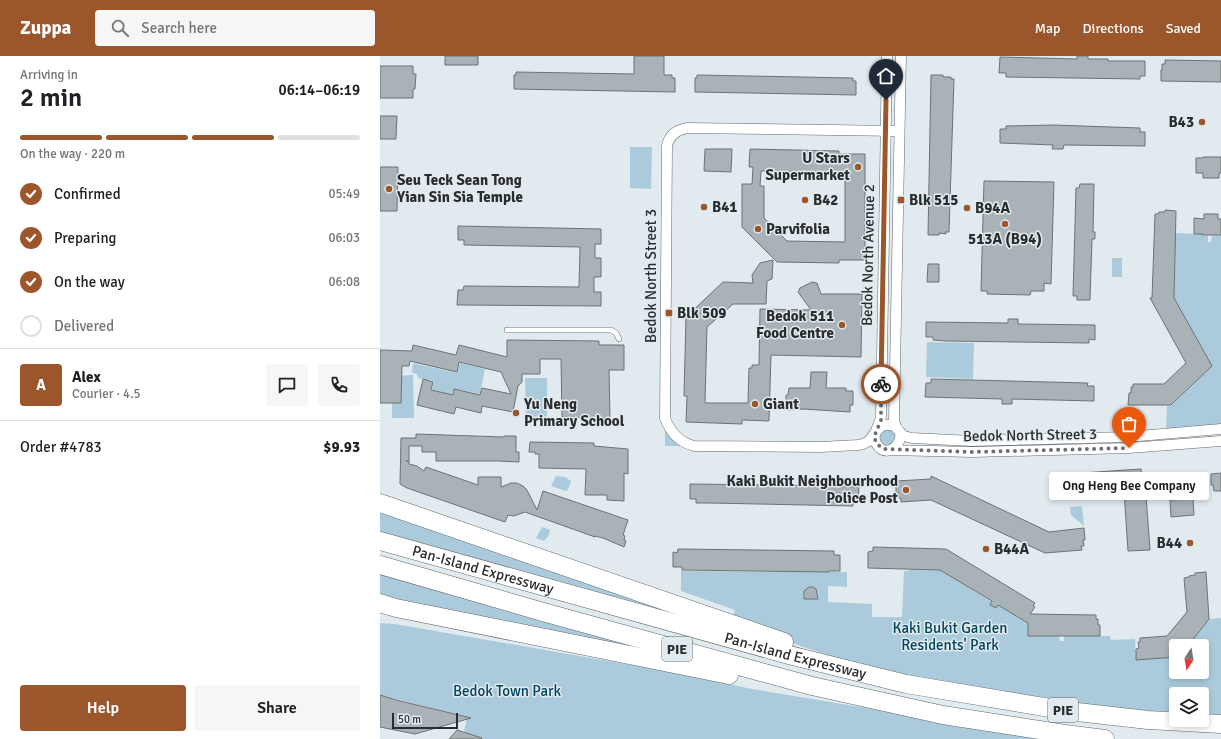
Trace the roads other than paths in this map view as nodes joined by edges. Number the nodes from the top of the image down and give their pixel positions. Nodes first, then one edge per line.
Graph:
1 (887, 56) edge
2 (901, 56) edge
3 (886, 130) junction
4 (899, 131) junction
5 (507, 330) dead end
6 (619, 339) dead end
7 (897, 429) junction
8 (1221, 430) edge
9 (876, 431) junction
10 (1221, 441) edge
11 (887, 450) junction
12 (380, 502) edge
13 (380, 541) edge
14 (380, 565) edge
15 (385, 606) edge
16 (906, 684) junction
17 (812, 686) junction
18 (1221, 724) edge
19 (1105, 739) edge

1 - 3 street, Bedok North Avenue 2
2 - 4 street, Bedok North Avenue 2
3 - 4 street, Bedok North Street 3
3 - 9 street, Bedok North Avenue 2
3 - 9 street, Bedok North Street 3
4 - 7 street, Bedok North Avenue 2
5 - 6 lane
7 - 8 street, Bedok North Street 3
7 - 9 street
7 - 11 street
9 - 11 street
10 - 11 street, Bedok North Street 3
12 - 16 highway
13 - 16 highway, Pan-Island Expressway / PIE
14 - 17 highway, Pan-Island Expressway / PIE
15 - 17 highway
16 - 18 highway, Pan-Island Expressway / PIE
17 - 19 highway, Pan-Island Expressway / PIE

